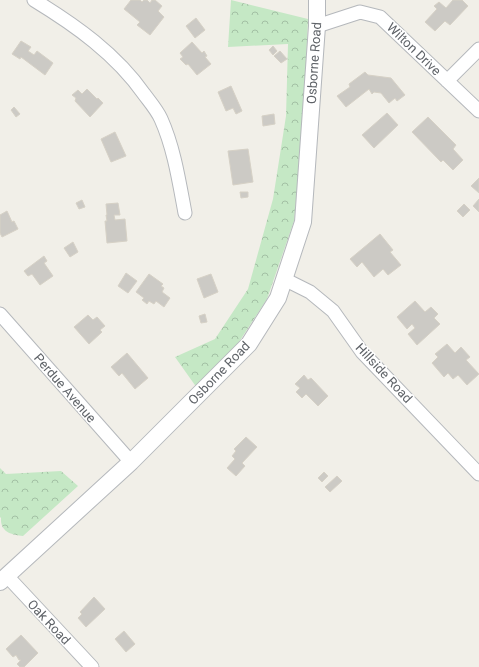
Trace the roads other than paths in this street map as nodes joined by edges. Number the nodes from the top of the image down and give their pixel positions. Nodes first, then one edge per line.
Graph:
1 (34, 0) edge
2 (317, 0) edge
3 (317, 26) junction
4 (479, 49) edge
5 (447, 81) junction
6 (479, 110) edge
7 (185, 213) dead end
8 (284, 279) junction
9 (0, 314) edge
10 (131, 462) junction
11 (479, 474) edge
12 (3, 579) edge
13 (92, 667) edge

1 - 7 street
2 - 3 street, Osborne Road
3 - 5 street, Wilton Drive
3 - 8 street, Osborne Road
4 - 5 street
5 - 6 street, Wilton Drive
8 - 10 street, Osborne Road
8 - 11 street, Hillside Road
9 - 10 street, Perdue Avenue
10 - 12 street, Osborne Road
12 - 13 street, Oak Road

